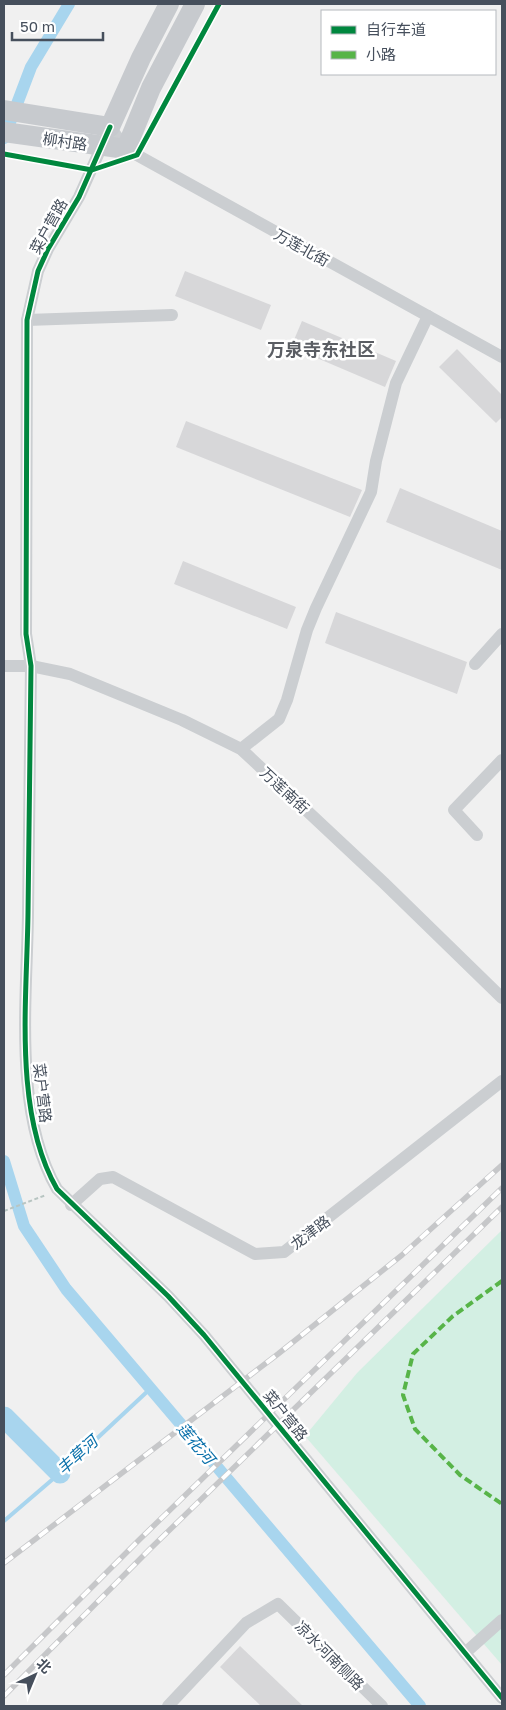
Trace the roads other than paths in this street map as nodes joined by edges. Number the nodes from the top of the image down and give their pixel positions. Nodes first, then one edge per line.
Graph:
1 (169, 4) edge
2 (195, 4) edge
3 (4, 110) edge
4 (110, 127) junction
5 (4, 132) edge
6 (102, 146) junction
7 (126, 149) junction
8 (172, 315) dead end
9 (428, 316) junction
10 (27, 320) junction
11 (502, 357) edge
12 (502, 634) edge
13 (475, 664) dead end
14 (4, 666) edge
15 (30, 666) junction
16 (241, 749) junction
17 (502, 760) edge
18 (476, 835) dead end
19 (502, 998) edge
20 (502, 1081) edge
21 (71, 1205) junction
22 (502, 1620) edge
23 (465, 1653) junction
24 (502, 1698) edge
25 (168, 1706) edge
26 (382, 1706) edge

1 - 4 main road
2 - 7 main road
3 - 4 main road, 柳村路
4 - 6 street, 菜户营路
4 - 7 street, 万莲北街
5 - 6 main road, 柳村路
6 - 7 main road, 柳村路
6 - 10 street, 菜户营路
7 - 9 street, 万莲北街
8 - 10 street
9 - 11 street, 万莲北街
9 - 16 street
10 - 15 street, 菜户营路
12 - 13 street
14 - 15 street, 万莲南街
15 - 16 street, 万莲南街
15 - 21 street, 菜户营路
16 - 19 street, 万莲南街
17 - 18 street
20 - 21 street, 龙津路
21 - 23 street, 菜户营路
22 - 23 street
23 - 24 street, 菜户营路
25 - 26 street, 凉水河南侧路

